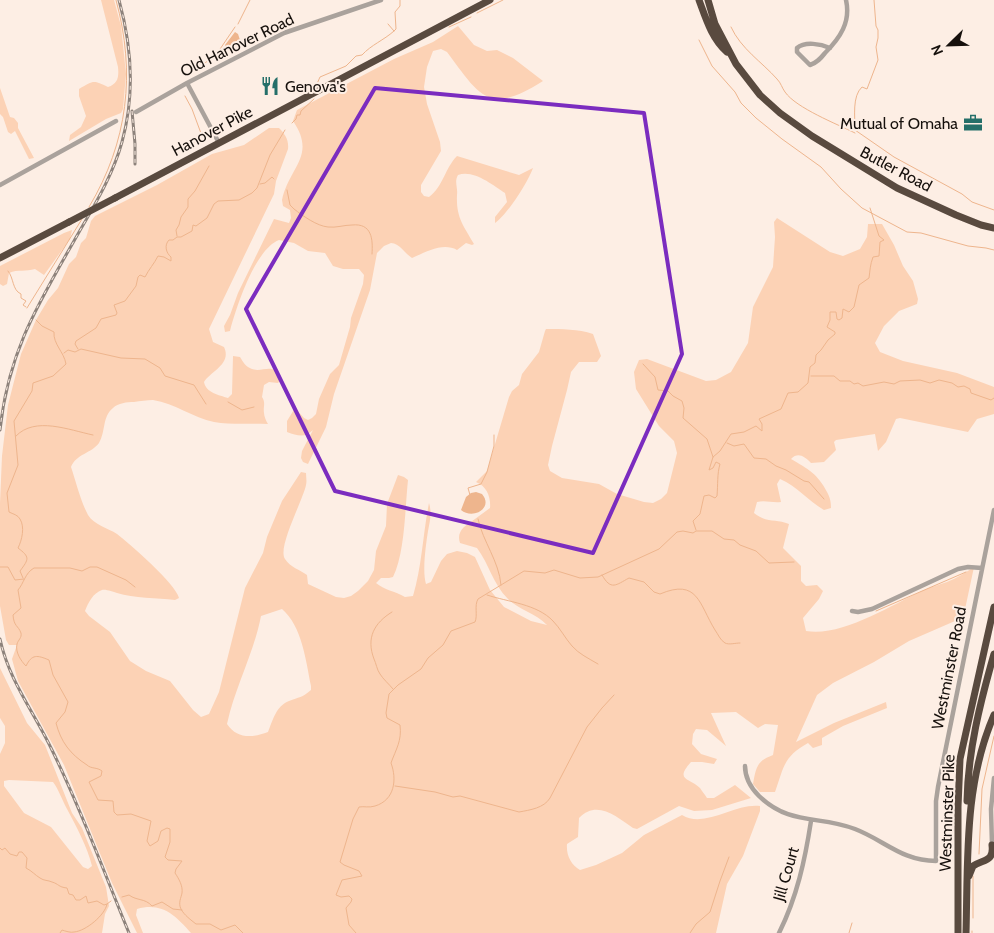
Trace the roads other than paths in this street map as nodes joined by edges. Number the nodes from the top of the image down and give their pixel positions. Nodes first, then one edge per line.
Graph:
1 (381, 0) edge
2 (490, 0) edge
3 (699, 0) edge
4 (708, 0) edge
5 (846, 0) edge
6 (830, 48) junction
7 (732, 56) junction
8 (187, 83) junction
9 (136, 112) dead end
10 (116, 121) dead end
11 (219, 143) junction
12 (0, 185) edge
13 (991, 227) edge
14 (994, 232) edge
15 (0, 258) edge
16 (994, 510) edge
17 (982, 568) junction
18 (994, 607) edge
19 (852, 611) dead end
20 (994, 620) edge
21 (994, 654) edge
22 (984, 657) junction
23 (994, 715) edge
24 (745, 766) dead end
25 (994, 778) edge
26 (811, 821) junction
27 (992, 845) joint
28 (967, 862) junction
29 (966, 886) junction
30 (779, 933) edge
31 (958, 933) edge
32 (966, 933) edge

1 - 8 street, Old Hanover Road
2 - 11 highway, Hanover Pike
3 - 7 highway
4 - 7 highway, Butler Road
5 - 6 street
6 - 6 street
7 - 13 highway, Butler Road
8 - 9 street, Old Hanover Road
8 - 11 street
10 - 12 street
11 - 15 highway, Hanover Pike, bridge
13 - 14 highway, Butler Road
16 - 17 street, Westminster Road
17 - 19 street
17 - 26 street, Westminster Road
18 - 22 highway, Westminster Pike
20 - 22 highway
21 - 28 highway
22 - 31 highway, Westminster Pike
23 - 28 highway, Westminster Pike
24 - 26 street
25 - 27 street
26 - 30 street, Jill Court
27 - 29 highway
28 - 29 highway, Westminster Pike
29 - 32 highway, Westminster Pike

